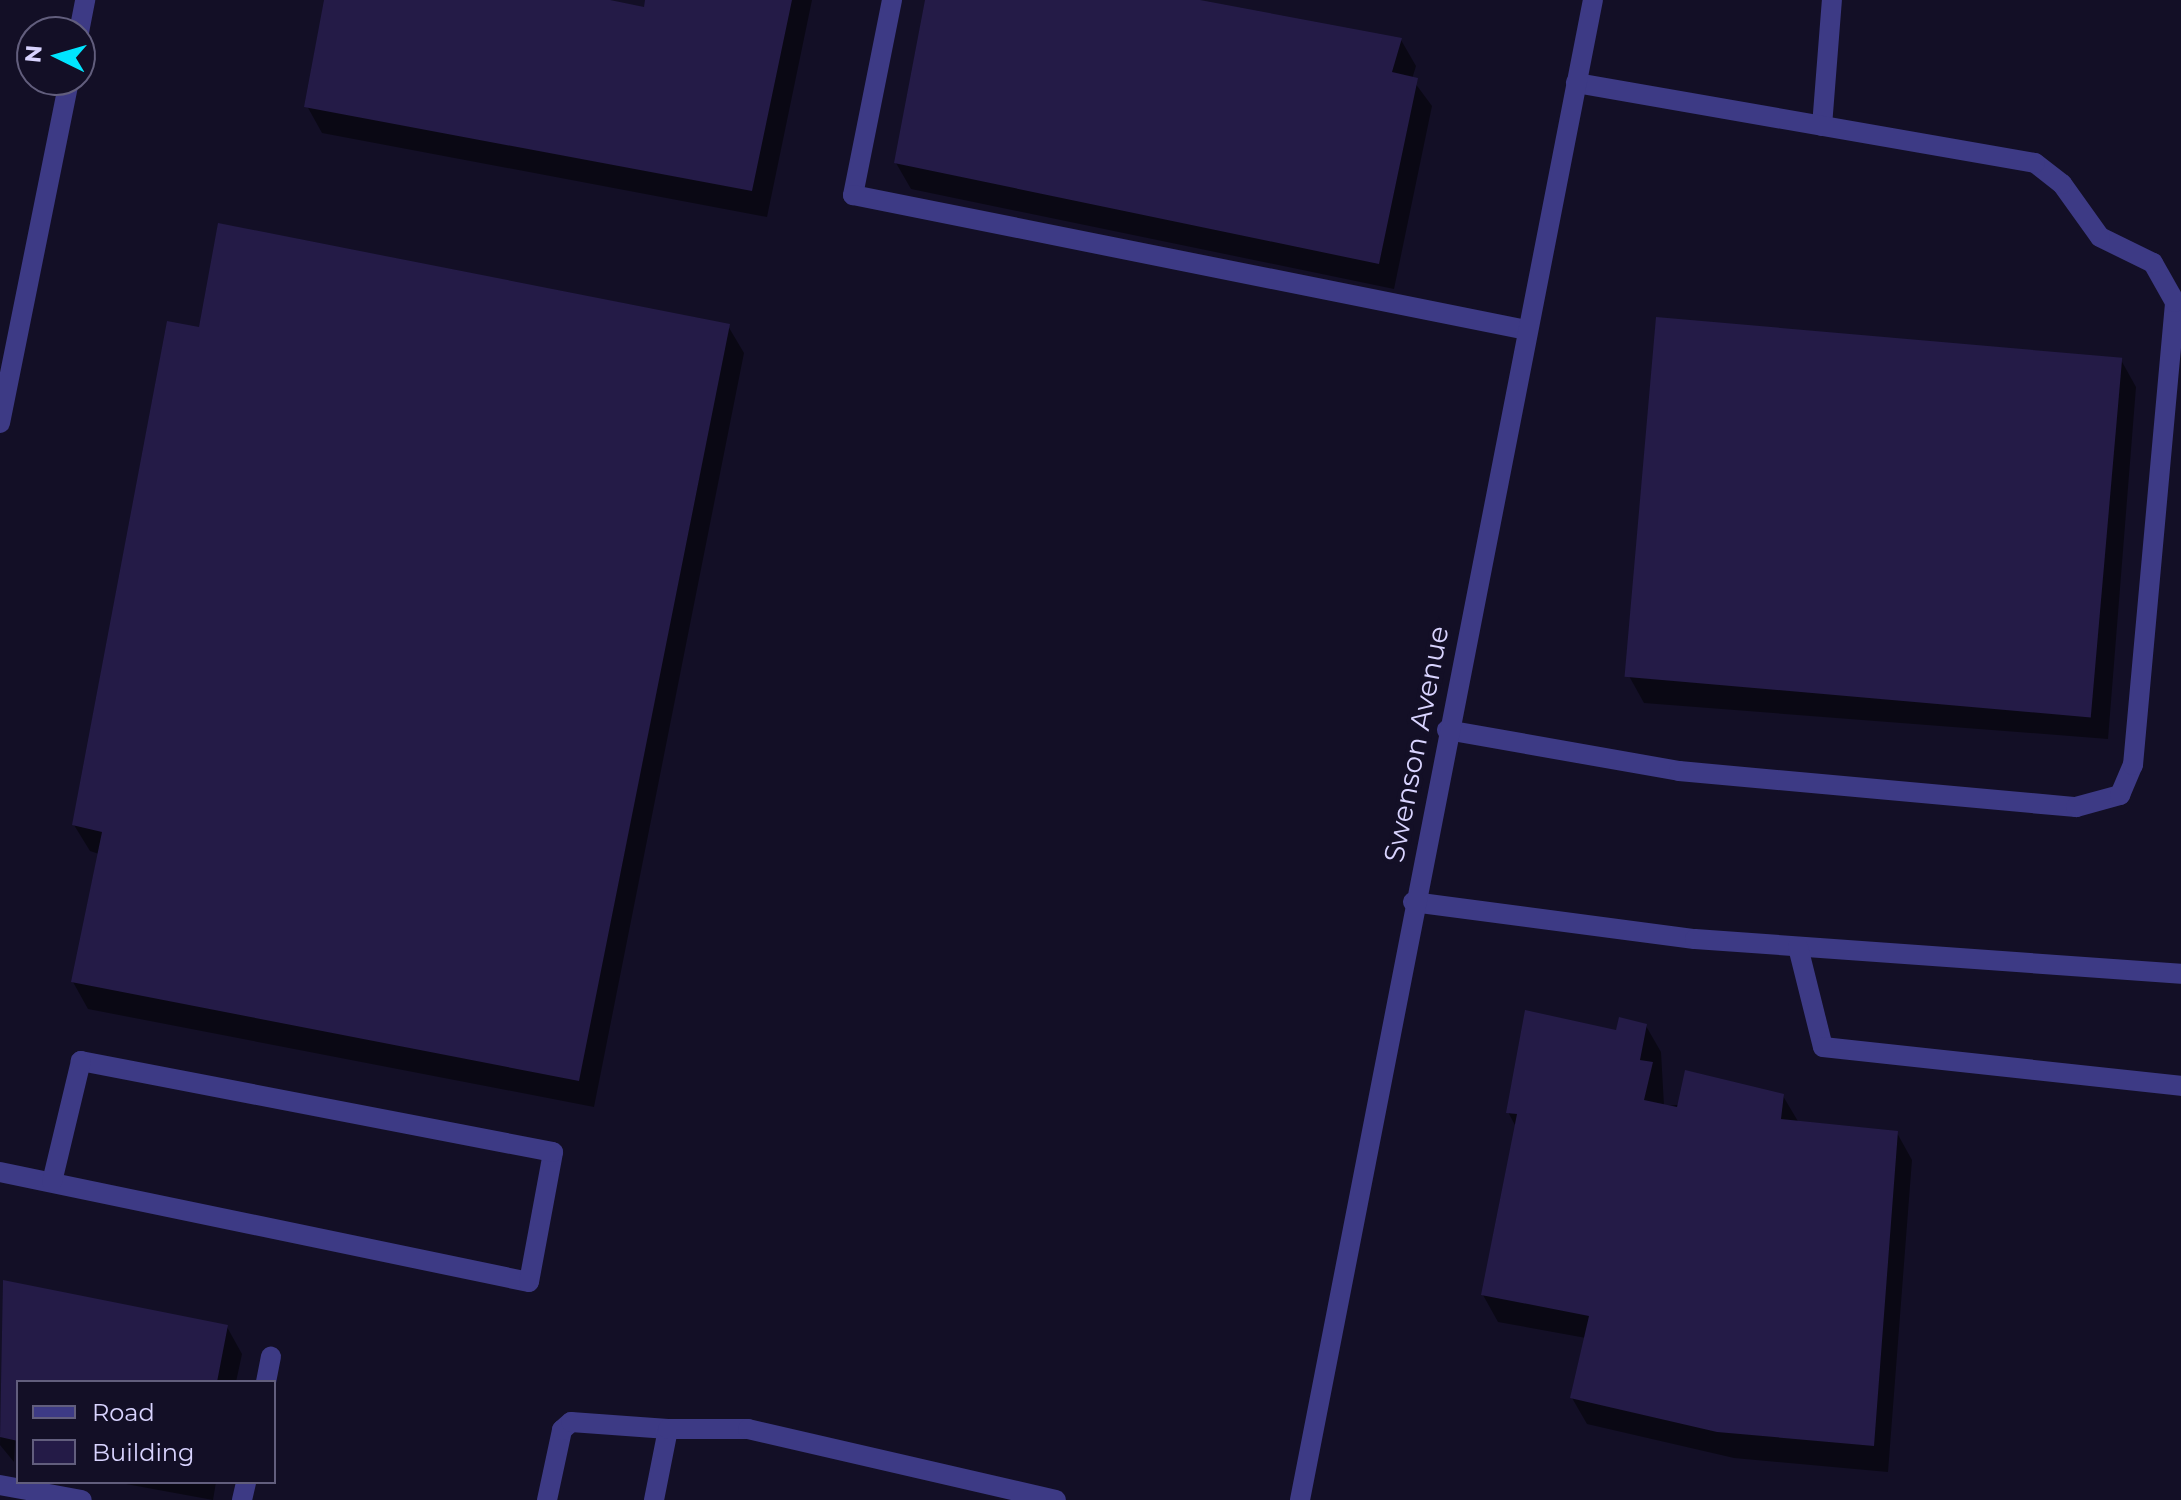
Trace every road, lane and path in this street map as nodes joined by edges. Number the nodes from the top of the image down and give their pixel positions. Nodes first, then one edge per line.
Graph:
1 (892, 0) edge
2 (1593, 0) edge
3 (1832, 0) edge
4 (1576, 83) junction
5 (66, 96) edge
6 (1822, 126) junction
7 (1527, 330) junction
8 (0, 423) edge
9 (1447, 730) junction
10 (1413, 902) junction
11 (1798, 947) junction
12 (2181, 974) edge
13 (2181, 1086) edge
14 (0, 1172) edge
15 (52, 1182) junction
16 (271, 1356) dead end
17 (266, 1380) edge
18 (668, 1429) junction
19 (0, 1485) edge
20 (82, 1500) edge
21 (547, 1500) edge
22 (654, 1500) edge
23 (1056, 1500) edge
24 (1300, 1500) edge

1 - 7 street
2 - 4 street, Swenson Avenue
3 - 6 street
4 - 6 street
4 - 7 street, Swenson Avenue
5 - 8 street
6 - 9 street
7 - 9 street, Swenson Avenue
9 - 10 street, Swenson Avenue
10 - 11 street
10 - 24 street, Swenson Avenue
11 - 12 street
11 - 13 street
14 - 15 street
15 - 15 street
16 - 17 street
18 - 21 street
18 - 22 street
18 - 23 street
19 - 20 street

